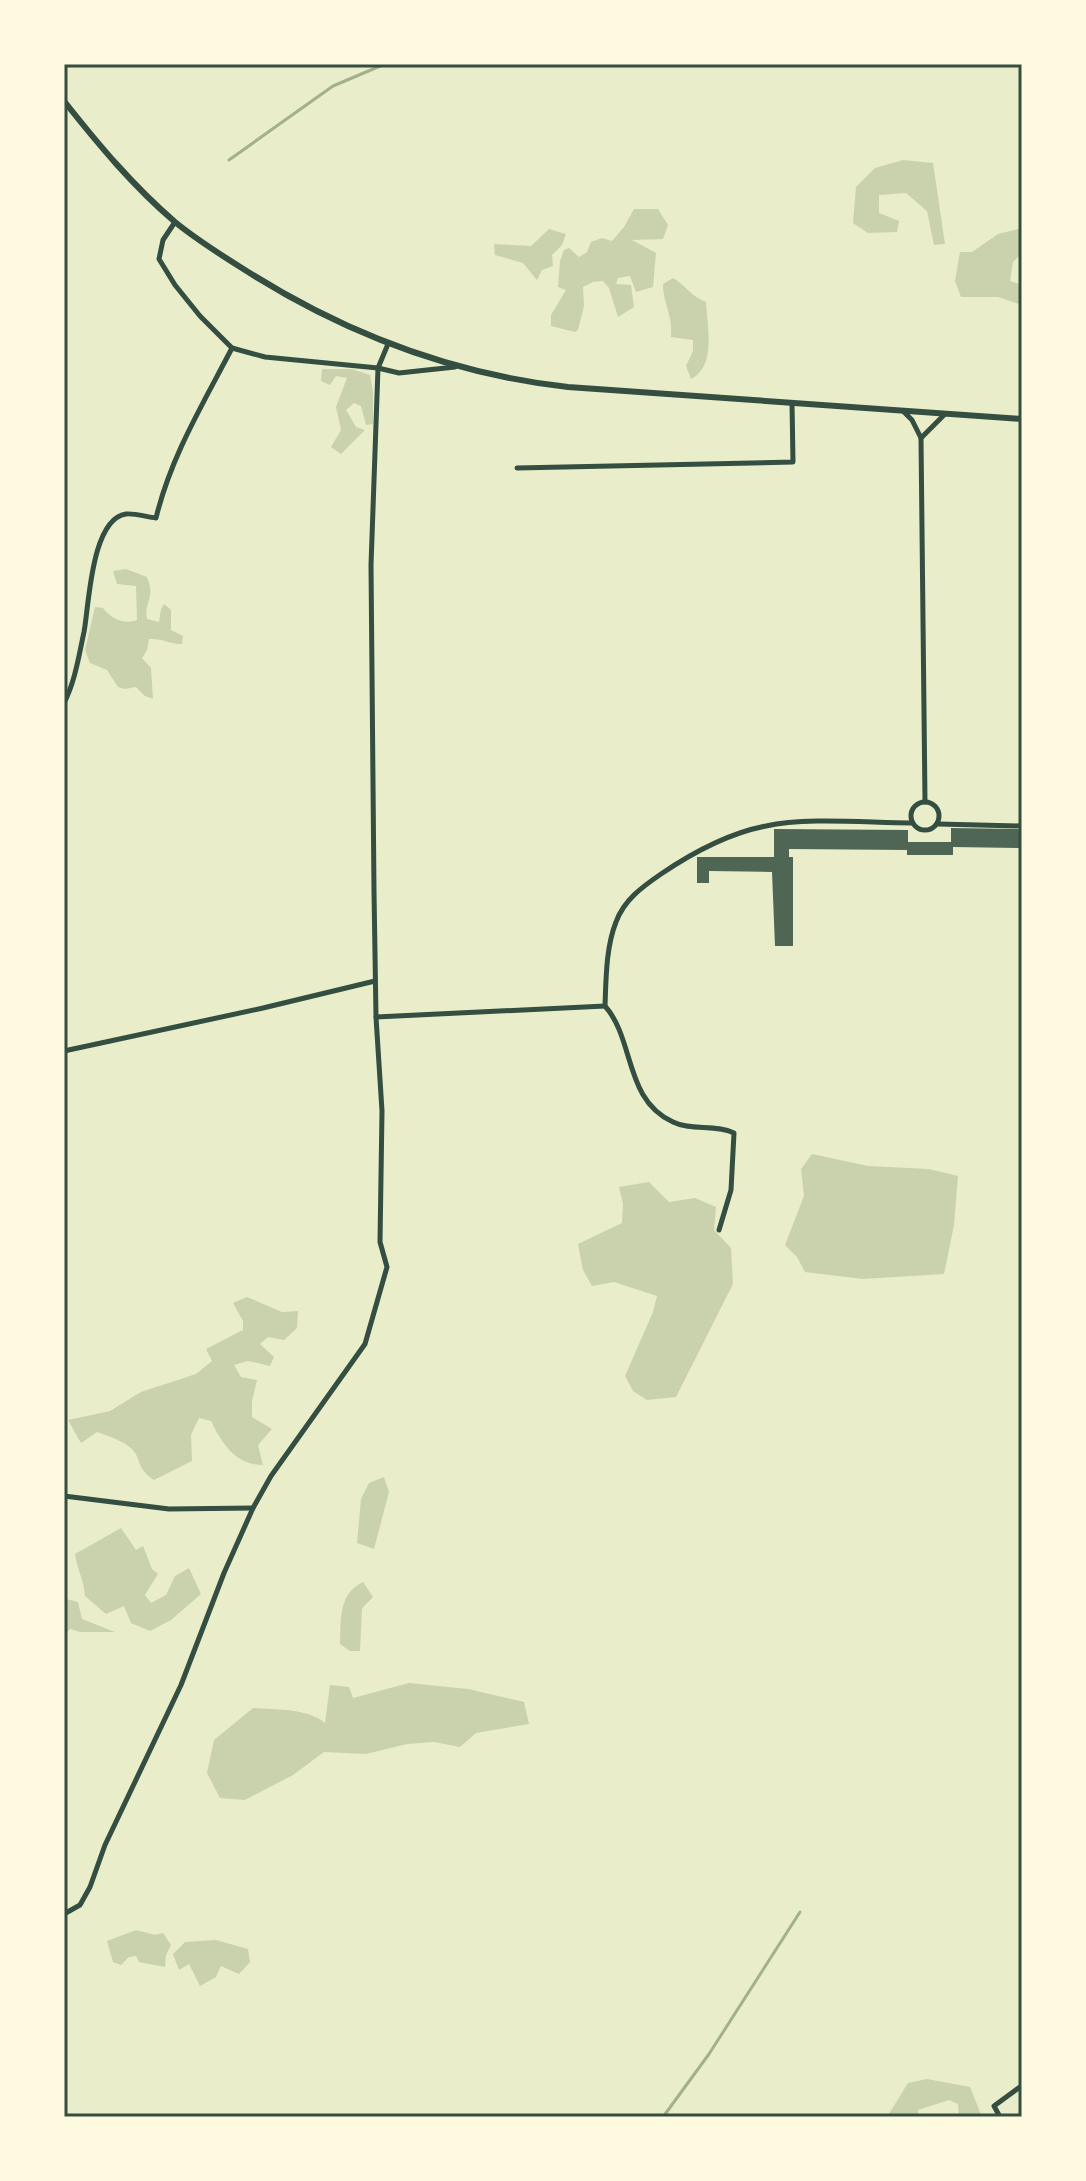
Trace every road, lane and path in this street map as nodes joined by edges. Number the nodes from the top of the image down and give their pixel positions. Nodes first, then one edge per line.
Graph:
1 (64, 101) edge
2 (175, 222) junction
3 (388, 344) junction
4 (232, 348) junction
5 (458, 366) junction
6 (378, 368) junction
7 (792, 403) junction
8 (903, 411) junction
9 (945, 414) junction
10 (1022, 419) edge
11 (921, 438) junction
12 (517, 468) dead end
13 (64, 703) edge
14 (925, 802) junction
15 (912, 823) junction
16 (938, 824) junction
17 (1022, 826) edge
18 (375, 981) junction
19 (605, 1006) junction
20 (376, 1017) junction
21 (64, 1051) edge
22 (719, 1230) dead end
23 (64, 1496) edge
24 (253, 1508) junction
25 (64, 1914) edge
26 (1020, 2087) dead end
27 (1000, 2117) edge

1 - 2 street
2 - 3 street
2 - 4 street
3 - 5 street
3 - 6 street
4 - 6 street
4 - 13 street
5 - 6 street
5 - 7 street
6 - 18 street
7 - 8 street
7 - 12 street
8 - 9 street
8 - 11 street
9 - 10 street
9 - 11 street
11 - 14 street
14 - 15 street
14 - 16 street
15 - 16 street
15 - 19 street
16 - 17 street
18 - 20 street
18 - 21 street
19 - 20 street
19 - 22 street
20 - 24 street
23 - 24 street
24 - 25 street
26 - 27 street

